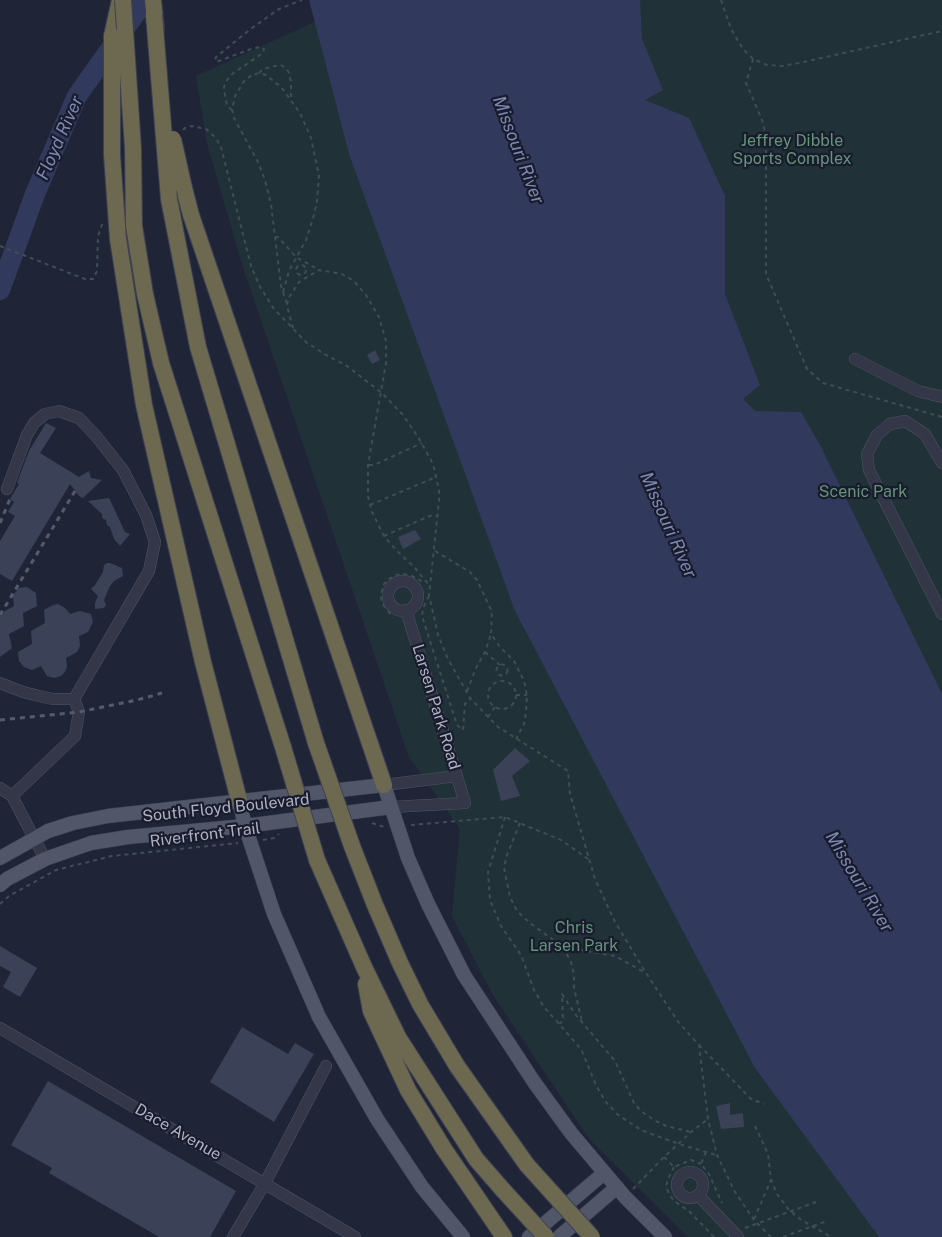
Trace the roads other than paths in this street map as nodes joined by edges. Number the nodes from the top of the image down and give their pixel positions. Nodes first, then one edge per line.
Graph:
1 (122, 0) edge
2 (153, 7) edge
3 (855, 359) dead end
4 (942, 397) edge
5 (942, 464) edge
6 (7, 489) dead end
7 (406, 610) dead end
8 (942, 614) edge
9 (0, 683) edge
10 (74, 699) junction
11 (457, 776) junction
12 (384, 785) junction
13 (0, 788) edge
14 (12, 796) junction
15 (239, 800) junction
16 (465, 803) joint
17 (391, 807) junction
18 (245, 826) junction
19 (34, 838) junction
20 (0, 858) edge
21 (45, 859) junction
22 (0, 885) edge
23 (364, 967) junction
24 (0, 1028) edge
25 (326, 1066) dead end
26 (604, 1173) junction
27 (265, 1183) junction
28 (621, 1192) junction
29 (698, 1195) dead end
30 (742, 1235) edge
31 (233, 1237) edge
32 (355, 1237) edge
33 (463, 1237) edge
34 (504, 1237) edge
35 (529, 1237) edge
36 (546, 1237) edge
37 (559, 1237) edge
38 (592, 1237) edge
39 (665, 1237) edge

1 - 15 highway, bridge
1 - 23 highway, bridge
2 - 12 highway, bridge
2 - 38 highway, bridge
3 - 4 street
5 - 8 street
6 - 10 street
7 - 11 street, Larsen Park Road
9 - 10 street
10 - 14 street
11 - 12 street, South Floyd Boulevard
11 - 16 street, Larsen Park Road
12 - 15 main road, South Floyd Boulevard
12 - 17 main road
13 - 14 street
14 - 19 street
15 - 18 main road
15 - 19 main road, South Floyd Boulevard
16 - 17 street, South Floyd Boulevard
17 - 18 main road, South Floyd Boulevard
17 - 26 main road
18 - 21 main road, South Floyd Boulevard
18 - 33 main road
19 - 20 main road, South Floyd Boulevard
19 - 21 street
21 - 22 main road, South Floyd Boulevard
23 - 34 highway
23 - 36 highway, bridge
24 - 27 street, Dace Avenue
25 - 27 street
26 - 28 main road
26 - 35 main road
27 - 31 street
27 - 32 street, Dace Avenue
28 - 37 main road
28 - 39 main road
29 - 30 street

